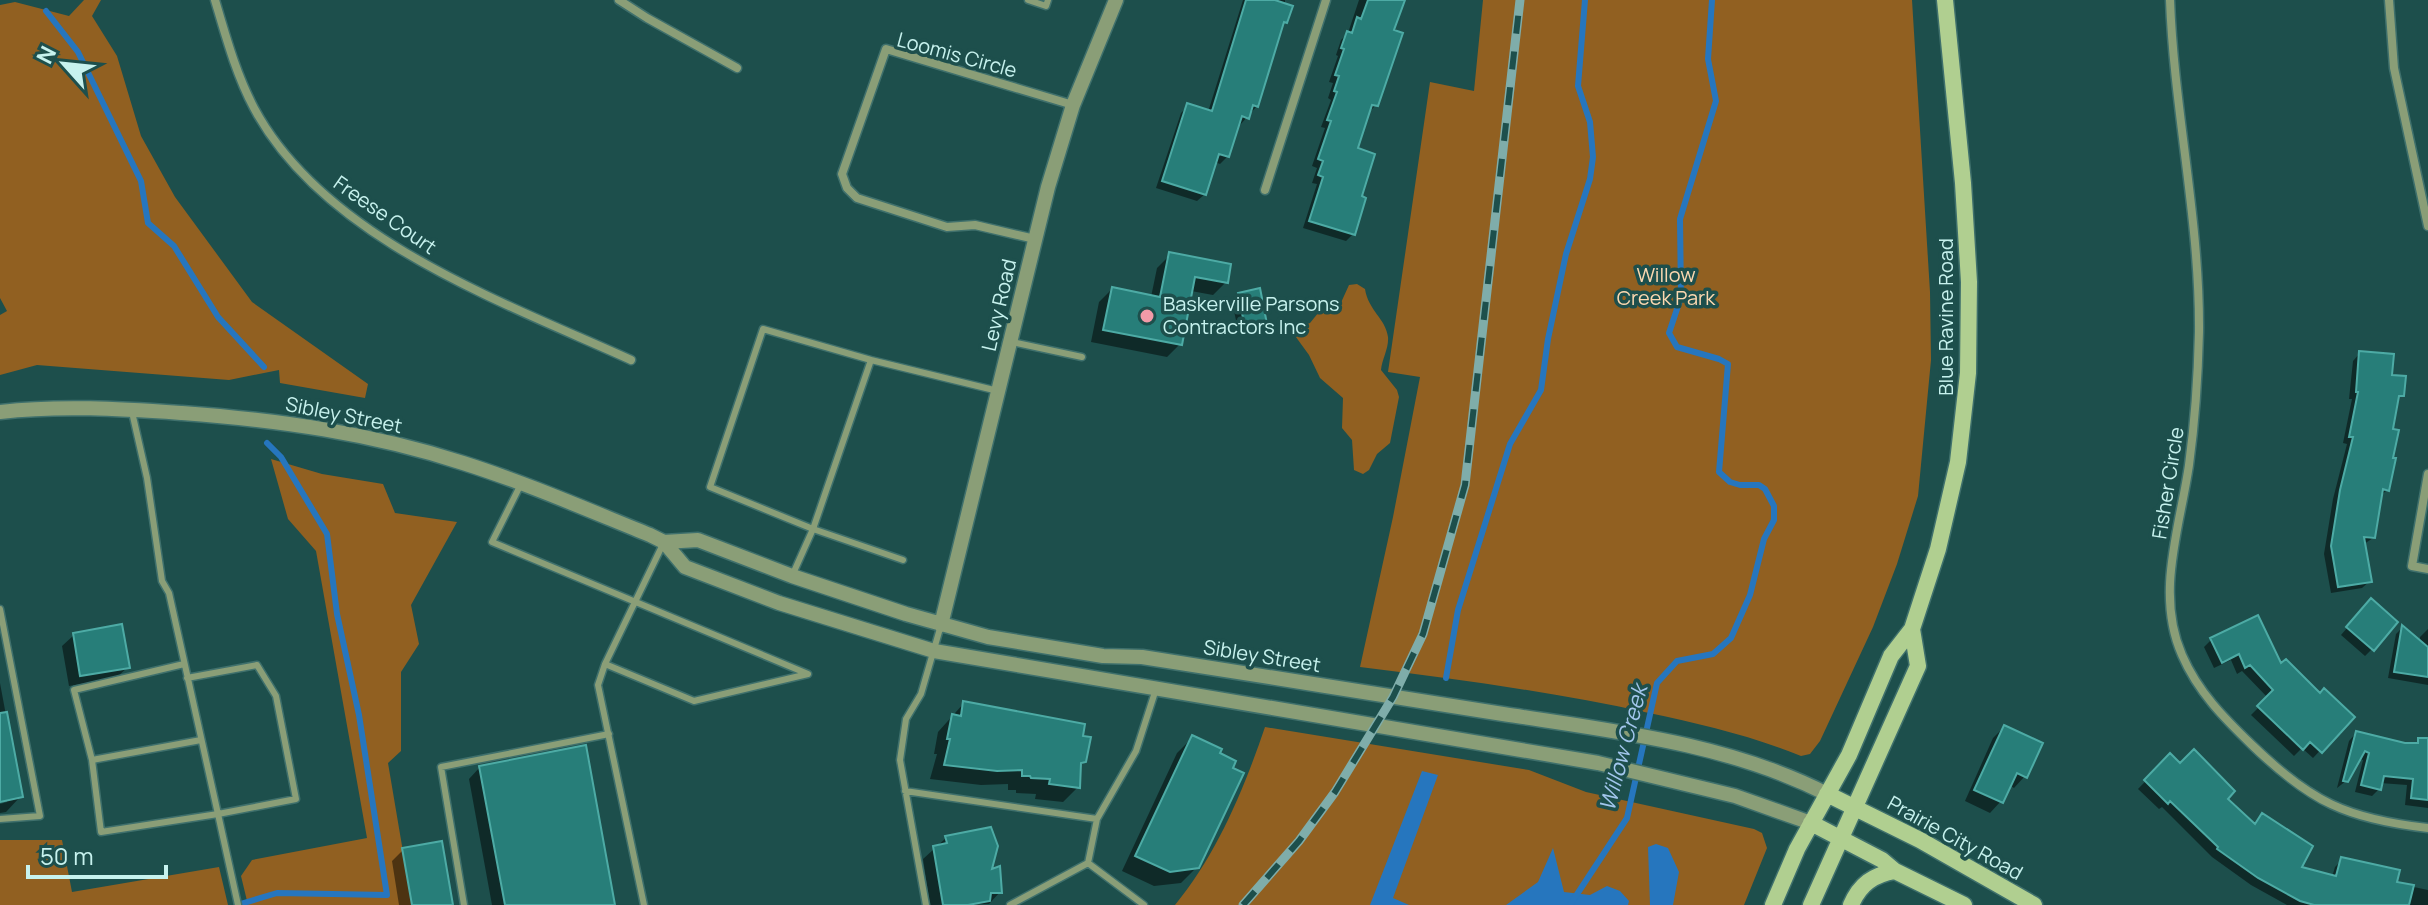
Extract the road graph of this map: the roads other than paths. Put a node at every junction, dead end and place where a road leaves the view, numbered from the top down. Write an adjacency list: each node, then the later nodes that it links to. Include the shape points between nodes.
1 (215, 0): 17 (street, Freese Court, via 255,110 313,183 434,269)
2 (619, 0): 10 (street)
3 (1028, 0): 4 (lane, via 1046,6)
4 (1048, 0)
5 (1116, 0): 11 (street, Levy Road)
6 (1326, 0): 12 (street)
7 (1945, 0): 32 (main road, Blue Ravine Road, via 1969,282 1968,373 1951,500)
8 (2170, 0): 49 (street, Fisher Circle, via 2195,221 2199,332 2194,415 2169,597 2181,653 2206,698 2295,785 2351,814)
9 (2389, 0): 13 (street, via 2394,68)
10 (737, 68)
11 (1073, 105): 14 (street, Levy Road); 14 (street, Loomis Circle, via 886,49 842,174 857,198 947,227 975,225)
12 (1265, 190)
13 (2428, 226)
14 (1035, 239): 15 (street, Levy Road)
15 (1012, 342): 16 (lane); 19 (street, Levy Road)
16 (1082, 357)
17 (631, 360)
18 (871, 360): 19 (lane); 24 (lane); 24 (lane, via 763,329 758,343 710,487)
19 (999, 391): 31 (street, Levy Road)
20 (131, 410): 21 (street, Sibley Street); 23 (street, Sibley Street, via 315,427 404,446); 35 (lane, via 162,581)
21 (0, 412)
22 (2428, 474): 27 (street, via 2412,566)
23 (521, 483): 25 (street, Sibley Street); 29 (lane, via 492,542)
24 (813, 529): 26 (lane); 28 (lane)
25 (664, 542): 28 (street, Sibley Street, via 698,540); 29 (lane); 34 (street, Sibley Street, via 685,567 779,603)
26 (903, 560)
27 (2428, 569)
28 (792, 576): 31 (street, Sibley Street)
29 (634, 602): 36 (lane); 36 (lane, via 808,674 694,701)
30 (0, 609): 33 (lane)
31 (941, 625): 34 (lane); 43 (street, Sibley Street, via 1103,656 1142,657 1668,741 1756,765)
32 (1912, 629): 43 (main road, Blue Ravine Road, via 1891,656); 44 (main road, Blue Ravine Road, via 1918,666)
33 (3, 644): 46 (lane, via 40,816)
34 (934, 651): 38 (street, Sibley Street); 42 (lane, via 921,694 906,719 900,767)
35 (184, 664): 37 (lane); 41 (lane, via 74,690)
36 (605, 664): 39 (lane, via 598,685)
37 (187, 678): 40 (lane); 45 (lane, via 257,665 276,696 296,799)
38 (1157, 689): 47 (lane, via 1136,751); 48 (street, Sibley Street, via 1598,763 1735,796)
39 (609, 734): 54 (lane, via 441,767); 55 (lane)
40 (201, 740): 41 (lane); 45 (lane)
41 (92, 760): 45 (lane, via 101,832)
42 (905, 791): 47 (lane); 56 (lane)
43 (1827, 794): 44 (main road, Sibley Street); 48 (main road, Blue Ravine Road)
44 (1855, 808): 50 (main road, Blue Ravine Road); 63 (main road, Prairie City Road)
45 (218, 814): 53 (lane)
46 (0, 819)
47 (1097, 819): 51 (lane)
48 (1811, 823): 50 (main road, Sibley Street); 59 (main road, Blue Ravine Road)
49 (2428, 828)
50 (1840, 838): 52 (main road); 60 (main road, Blue Ravine Road)
51 (1088, 863): 57 (lane); 58 (lane)
52 (1895, 871): 61 (main road, via 1864,883); 62 (main road)
53 (238, 905)
54 (464, 905)
55 (644, 905)
56 (926, 905)
57 (1010, 905)
58 (1144, 905)
59 (1773, 905)
60 (1811, 905)
61 (1851, 905)
62 (1964, 905)
63 (2034, 905)

